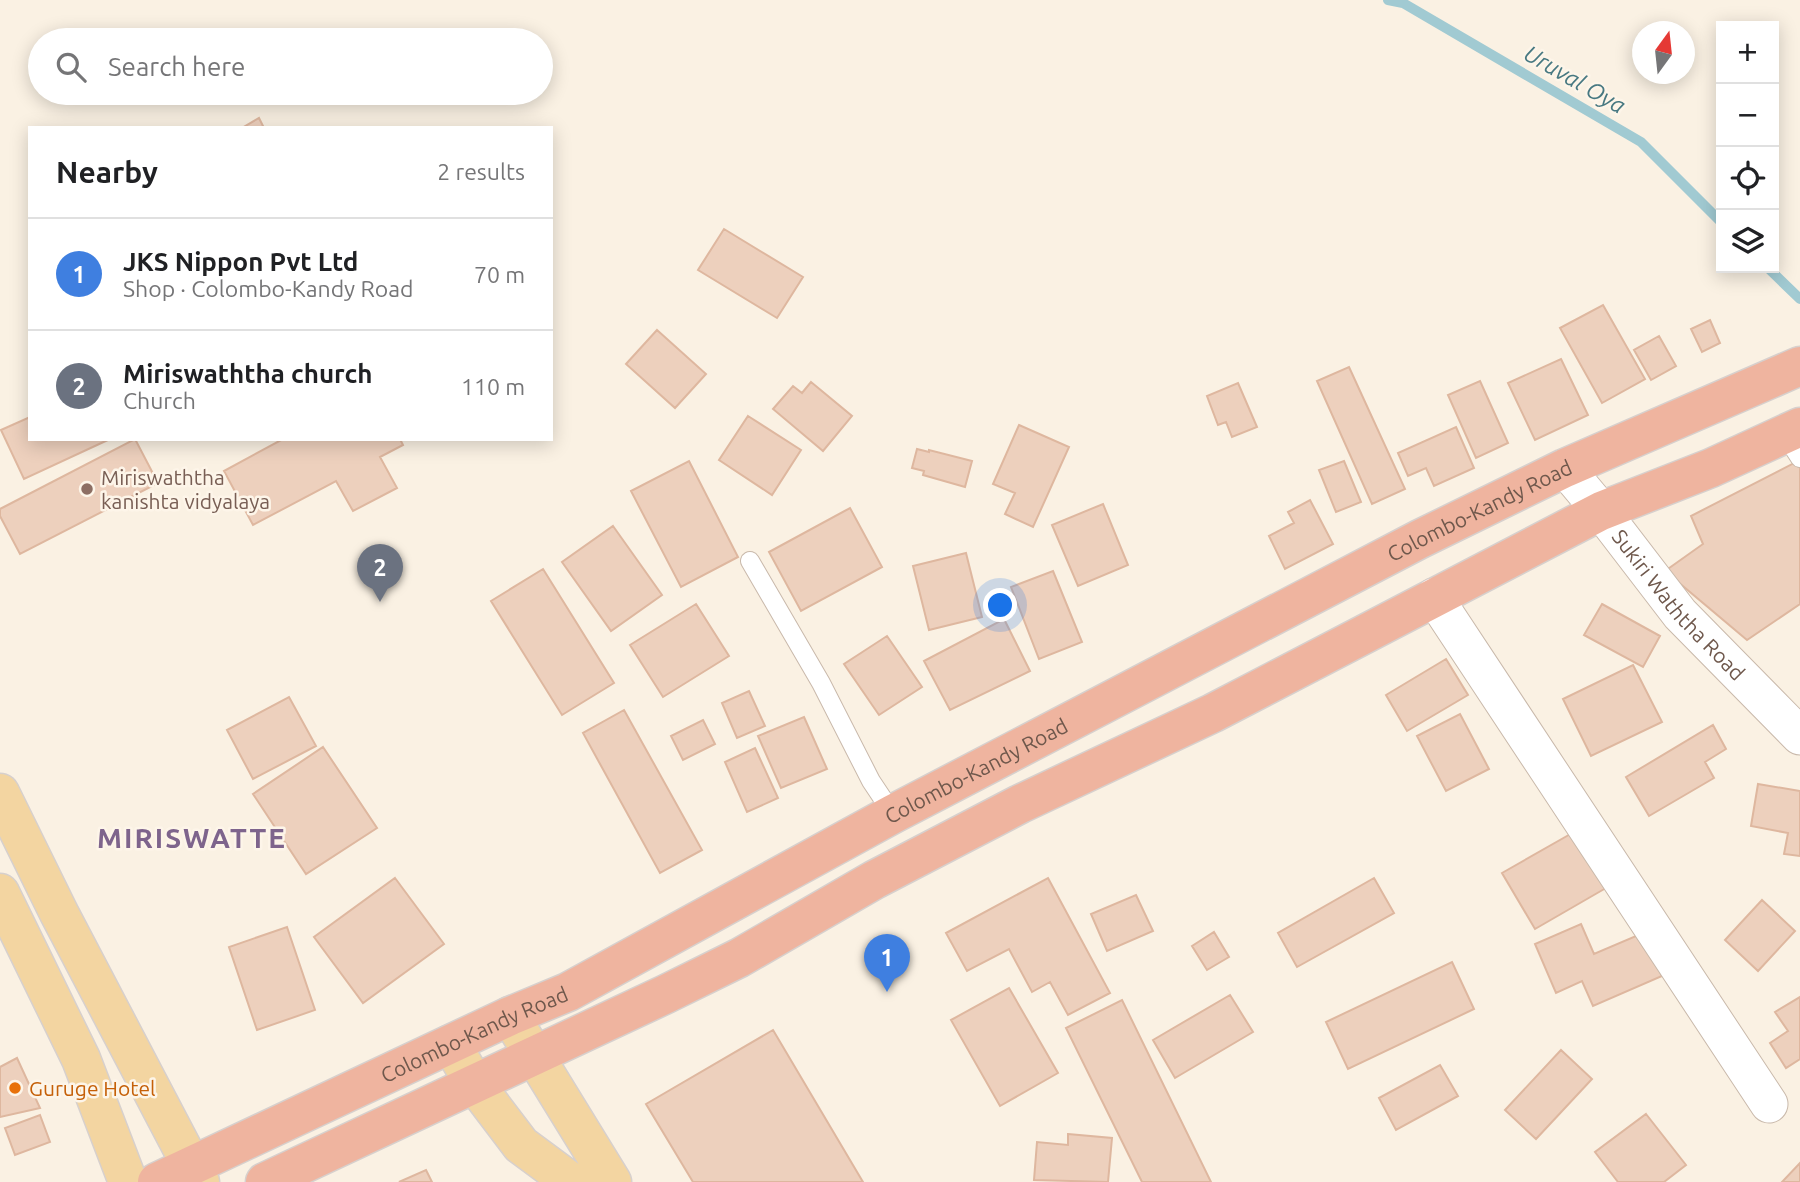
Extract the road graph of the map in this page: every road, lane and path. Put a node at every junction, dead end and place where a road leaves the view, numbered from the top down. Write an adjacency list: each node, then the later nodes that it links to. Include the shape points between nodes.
1 (1800, 366): 3 (highway, Colombo-Kandy Road)
2 (1795, 440): 4 (highway, Colombo-Kandy Road)
3 (1565, 468): 4 (street, Sukiri Waththa Road); 9 (highway, Colombo-Kandy Road)
4 (1601, 511): 6 (highway, Colombo-Kandy Road); 7 (street, Sukiri Waththa Road, via 1680,614)
5 (750, 561): 9 (lane)
6 (1434, 597): 13 (highway, Colombo-Kandy Road, via 1213,713 1020,804 874,880 739,958); 15 (street)
7 (1800, 736)
8 (0, 793): 16 (main road)
9 (893, 814): 11 (highway, Colombo-Kandy Road, via 568,992)
10 (0, 893): 17 (main road, via 81,1059)
11 (510, 1016): 12 (highway, Colombo-Kandy Road); 13 (main road)
12 (451, 1044): 14 (main road); 16 (highway, Colombo-Kandy Road)
13 (533, 1056): 14 (highway, Colombo-Kandy Road); 21 (main road)
14 (474, 1083): 19 (highway, Colombo-Kandy Road); 20 (main road, via 521,1145)
15 (1769, 1104)
16 (195, 1173): 18 (highway, Colombo-Kandy Road)
17 (128, 1182)
18 (156, 1182)
19 (265, 1182)
20 (571, 1182)
21 (612, 1182)

